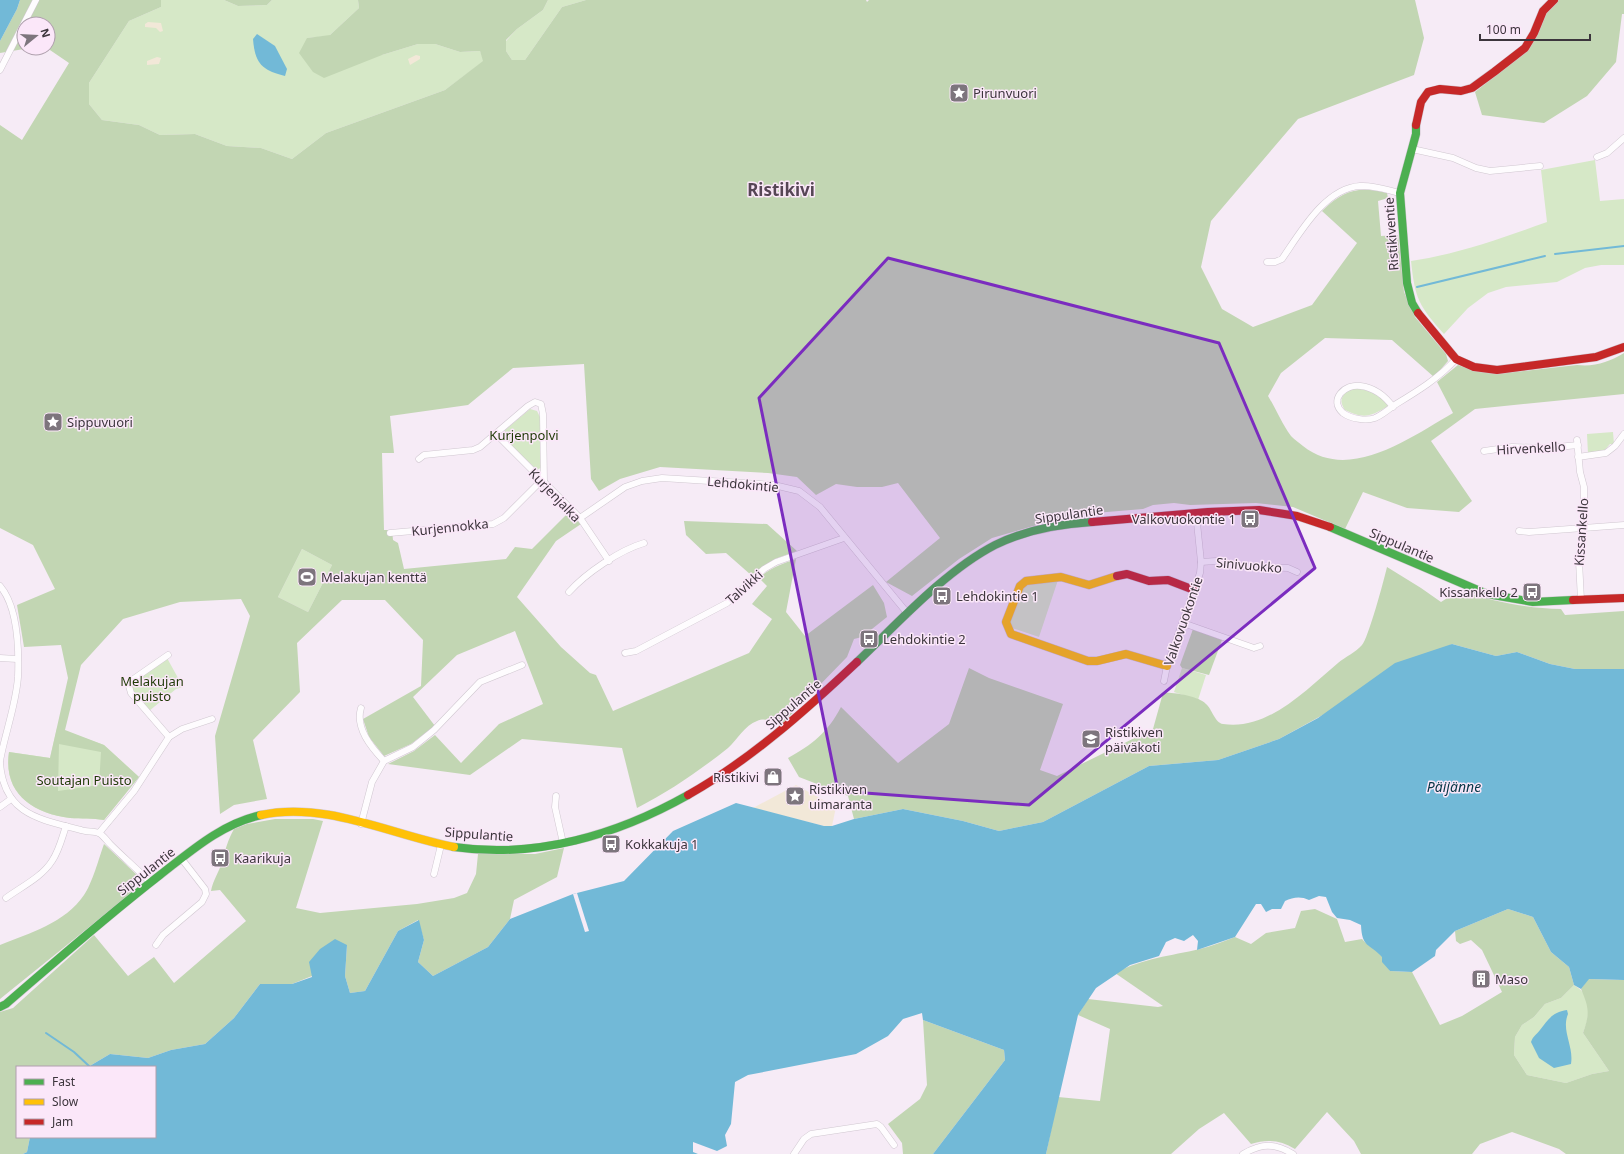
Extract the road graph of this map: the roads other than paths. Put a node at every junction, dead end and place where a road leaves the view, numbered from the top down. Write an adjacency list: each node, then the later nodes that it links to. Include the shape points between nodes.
1 (36, 0): 3 (street)
2 (1554, 0): 5 (street, Ristikiventie, via 1543,11 1534,33 1524,48 1472,88 1462,91 1440,89 1428,92 1420,102)
3 (0, 70)
4 (1624, 138): 6 (street, via 1607,153)
5 (1412, 149): 7 (street, via 1453,158 1490,171); 8 (street, Ristikiventie)
6 (1597, 157)
7 (1540, 166)
8 (1400, 193): 9 (street, via 1373,186 1359,186 1332,196 1311,217 1282,259); 11 (street, Ristikiventie, via 1407,283 1412,302 1422,320)
9 (1267, 262)
10 (1624, 347): 11 (street, Ristikiventie, via 1596,357 1497,370 1474,366)
11 (1456, 359): 12 (street, via 1424,388)
12 (1393, 407): 12 (street, via 1375,418 1363,420 1342,412 1338,398 1340,392 1346,388 1360,385 1380,393)
13 (496, 434): 18 (street, via 473,450 424,455); 19 (street, Kurjenjalka); 19 (street, via 528,406 535,402 541,404)
14 (1624, 434): 17 (street, Hirvenkello, via 1606,453)
15 (1577, 443): 16 (street, Hirvenkello, via 1547,448 1512,447); 17 (street, Kissankello)
16 (1484, 451)
17 (1578, 457): 23 (street, Kissankello, via 1584,487)
18 (419, 459)
19 (542, 482): 21 (street, Kurjenjalka); 25 (street, Kurjennokka, via 504,518 493,524)
20 (1196, 513): 29 (street, Valkovuokontie); 35 (street, Sippulantie, via 1259,510 1297,516 1487,594 1533,602); 36 (street, Sippulantie, via 1065,524 1025,534 996,545 962,565)
21 (580, 518): 26 (street, Lehdokintie, via 625,487 642,481 662,478 774,485 804,495 820,508); 28 (street, Kurjenjalka)
22 (1624, 525): 23 (street)
23 (1584, 528): 24 (street); 35 (street, Kissankello, via 1579,561)
24 (1519, 531)
25 (390, 533)
26 (844, 538): 36 (street, Lehdokintie); 39 (street, Talvikki, via 776,562 764,569 727,603 636,650)
27 (644, 543): 28 (street, via 633,546)
28 (609, 561): 33 (street, via 578,582)
29 (1201, 562): 30 (street, Sinivuokko, via 1216,561 1234,566 1288,568); 32 (street, Valkovuokontie)
30 (1297, 572)
31 (0, 586): 42 (street, via 7,594 12,607)
32 (1194, 590): 37 (street, Valkovuokontie); 44 (street, via 1168,580 1149,581 1127,574 1089,585 1061,577 1026,581 1020,586 1006,622 1011,634 1088,662 1126,654)
33 (569, 592)
34 (1624, 598): 35 (street, Sippulantie)
35 (1581, 600)
36 (908, 614): 58 (street, Sippulantie, via 800,716 722,775 651,815 603,833)
37 (1183, 623): 38 (street, via 1254,648); 44 (street, Valkovuokontie)
38 (1260, 646)
39 (625, 653)
40 (168, 655): 48 (street, via 132,680 129,686 131,693)
41 (0, 658): 42 (street)
42 (17, 659): 49 (street, via 18,678)
43 (522, 665): 50 (street, via 480,682 434,730 413,747)
44 (1167, 666): 45 (street, Valkovuokontie)
45 (1164, 681)
46 (360, 708): 50 (street, via 362,730 372,748)
47 (212, 719): 48 (street, via 182,729)
48 (169, 737): 57 (street, via 134,791)
49 (2, 739): 51 (street)
50 (384, 761): 55 (street, via 372,782)
51 (0, 762): 53 (street, via 1,780)
52 (556, 796): 58 (street, via 555,807)
53 (11, 799): 54 (street); 56 (street, via 22,810)
54 (0, 807)
55 (361, 824): 59 (street, Sippulantie); 60 (street, Sippulantie, via 316,813 263,815 220,830)
56 (66, 826): 57 (street); 63 (street, via 52,862)
57 (99, 833): 62 (street)
58 (563, 843): 59 (street, Sippulantie, via 502,850)
59 (441, 845): 61 (street)
60 (181, 858): 62 (street, Sippulantie); 64 (street, via 205,889 206,894 202,902 163,935)
61 (434, 874)
62 (150, 882): 65 (street, Sippulantie, via 6,1004)
63 (6, 898)
64 (156, 945)
65 (0, 1006)
66 (894, 1145): 67 (street, via 876,1124 811,1134 804,1139)
67 (794, 1154)
68 (1243, 1154): 69 (street, via 1264,1144 1280,1147)
69 (1293, 1154)

